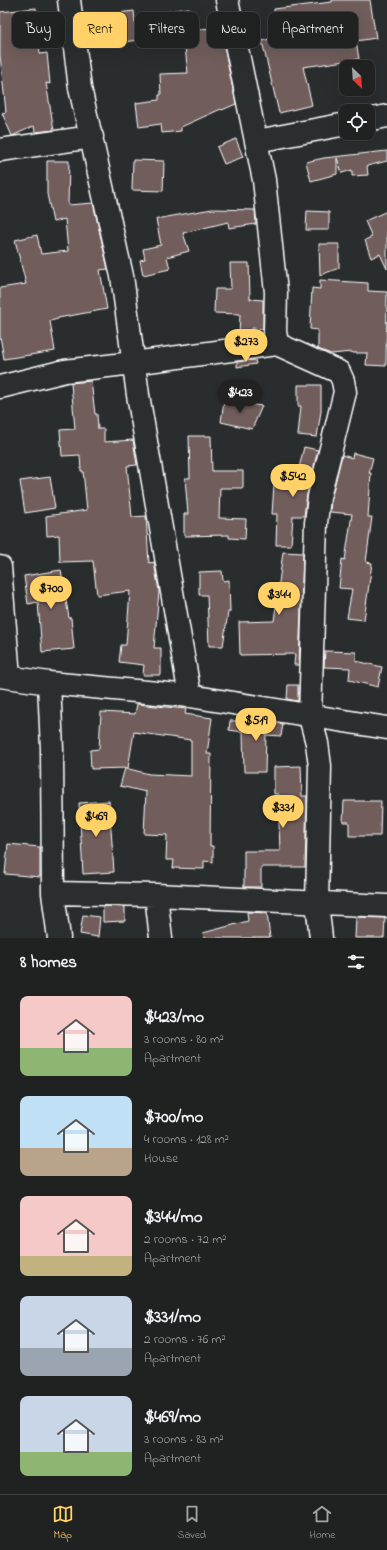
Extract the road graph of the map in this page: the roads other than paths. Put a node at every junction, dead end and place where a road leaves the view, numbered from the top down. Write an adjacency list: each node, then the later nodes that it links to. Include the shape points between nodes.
1 (69, 0): 6 (street, via 80,88)
2 (227, 0): 7 (street)
3 (387, 116): 4 (street)
4 (375, 119)
5 (339, 125): 7 (street)
6 (92, 137): 8 (street); 10 (street, via 122,276)
7 (257, 141): 9 (street, via 264,180 276,292)
8 (0, 150)
9 (277, 344): 10 (street); 16 (street, via 339,372 345,392 319,497)
10 (134, 363): 11 (street, via 65,371); 15 (street)
11 (0, 387)
12 (0, 567): 13 (street)
13 (5, 676): 14 (street)
14 (49, 683): 15 (street); 18 (street)
15 (190, 696): 16 (street)
16 (310, 717): 17 (street); 20 (street, via 320,766)
17 (387, 728)
18 (53, 893): 19 (street); 22 (street)
19 (156, 895): 20 (street); 23 (street)
20 (317, 903): 21 (street); 24 (street)
21 (387, 906)
22 (59, 938)
23 (161, 938)
24 (320, 938)

